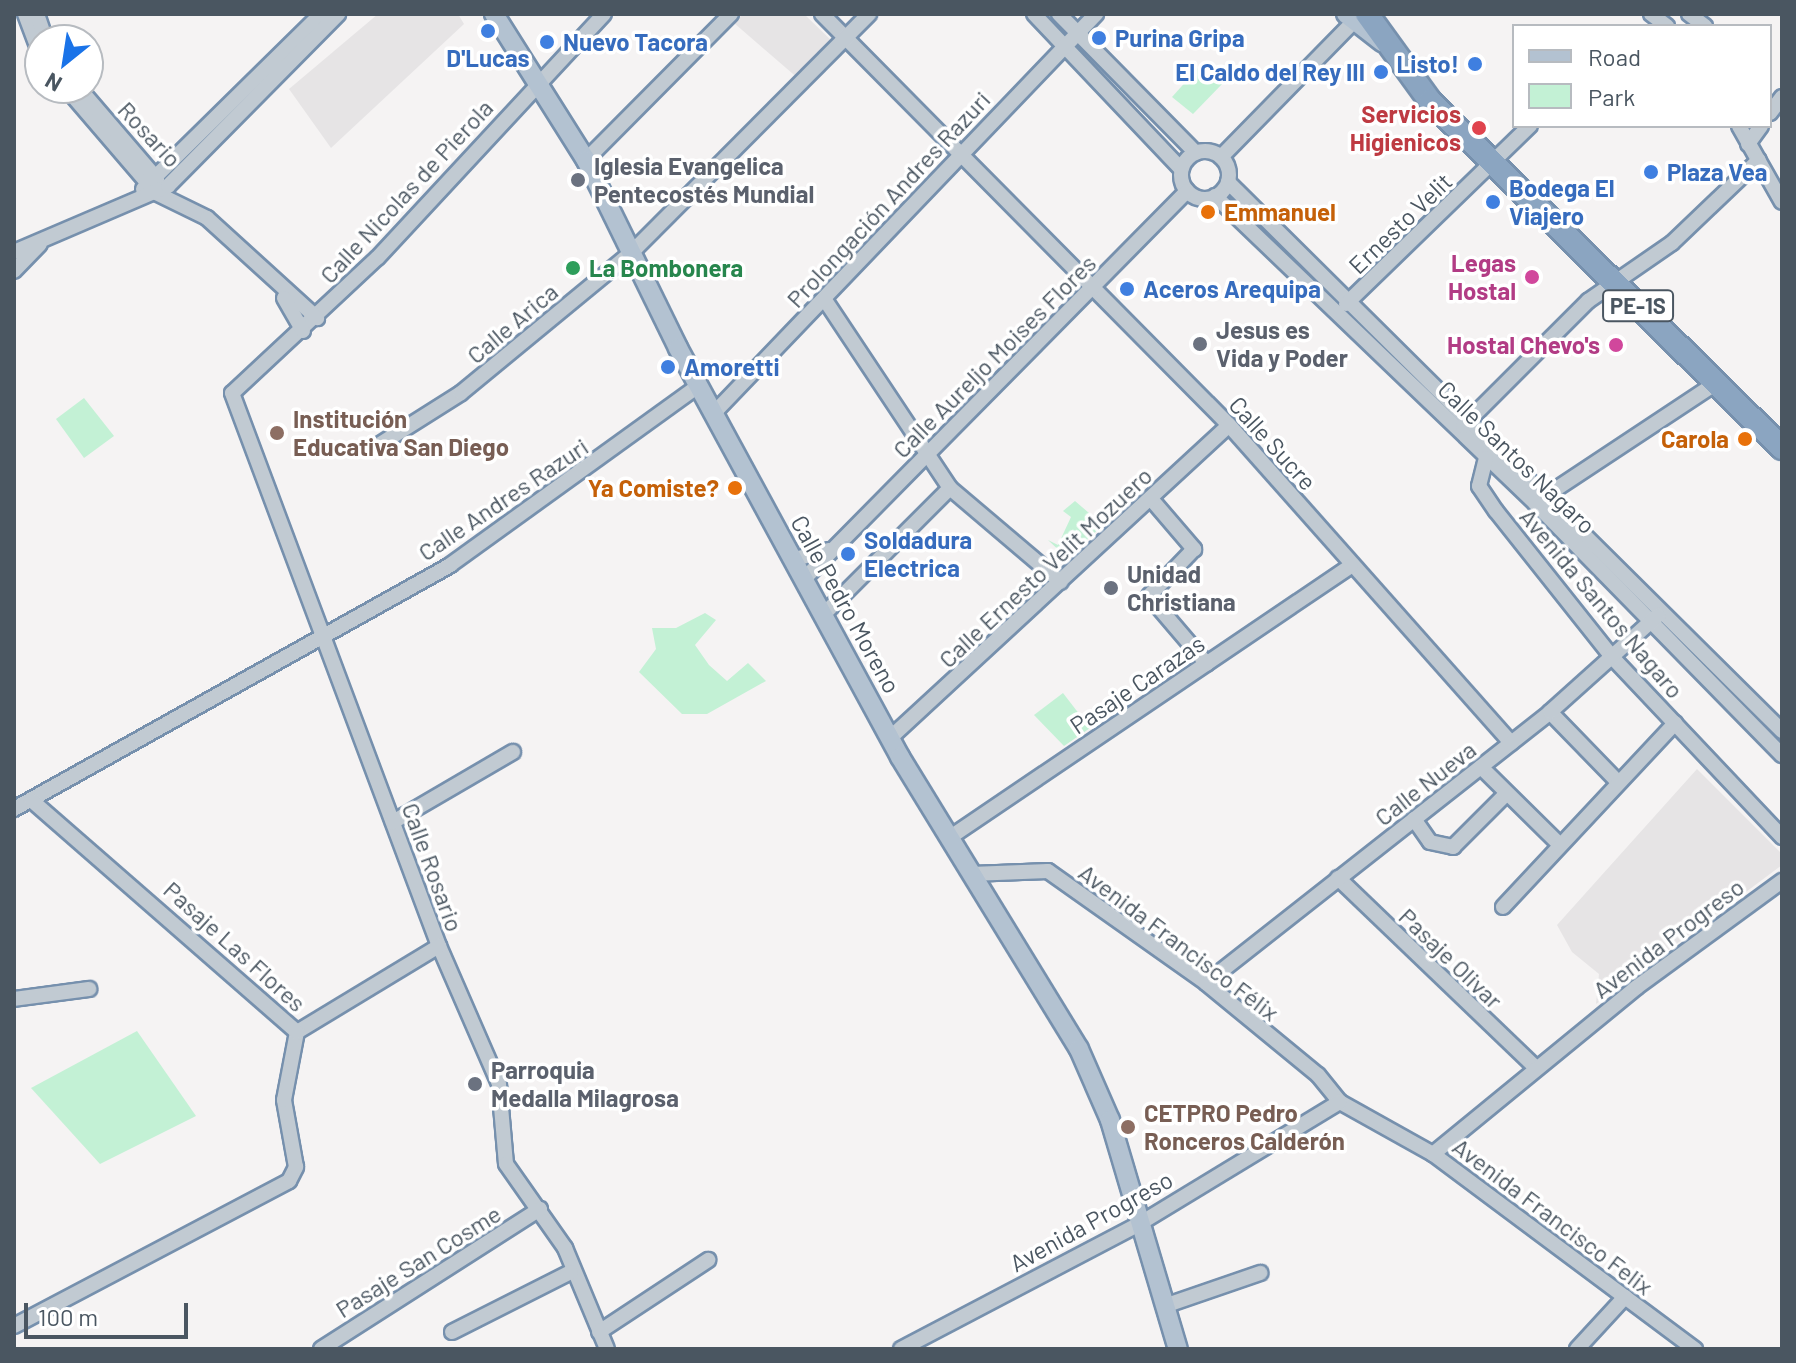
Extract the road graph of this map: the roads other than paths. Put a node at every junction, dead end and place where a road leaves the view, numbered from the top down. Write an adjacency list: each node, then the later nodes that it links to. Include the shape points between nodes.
1 (321, 14): 32 (street)
2 (338, 14): 32 (street)
3 (494, 14): 17 (main road, Calle Pedro Moreno)
4 (604, 14): 17 (street, Calle Nicolas de Pierola)
5 (731, 14): 27 (street)
6 (822, 14): 15 (street, Calle Sucre)
7 (869, 14): 15 (street, Calle Arica)
8 (1034, 14): 16 (street)
9 (1059, 14): 14 (street)
10 (1096, 14): 14 (street, Prolongación Andres Razuri)
11 (1689, 14): 13 (street)
12 (1358, 16): 26 (street); 29 (highway, PE-1S)
13 (1705, 21)
14 (1078, 32): 16 (street, Prolongación Andres Razuri); 24 (street)
15 (847, 41): 25 (street, Calle Sucre); 38 (street, Calle Arica)
16 (1065, 44): 25 (street, Prolongación Andres Razuri); 30 (street)
17 (538, 81): 27 (main road, Calle Pedro Moreno); 46 (street, Calle Nicolas de Pierola)
18 (80, 104): 32 (street, Rosario)
19 (91, 104): 32 (street, Rosario)
20 (1528, 128): 29 (street, Ernesto Velit)
21 (1740, 128): 23 (street)
22 (1760, 128): 23 (street)
23 (1748, 144): 28 (street)
24 (1196, 153): 26 (street); 30 (street)
25 (958, 155): 41 (street, Calle Sucre); 43 (street, Prolongación Andres Razuri)
26 (1221, 157): 31 (street)
27 (586, 160): 38 (main road, Calle Pedro Moreno)
28 (1759, 160): 35 (street); 40 (street)
29 (1493, 163): 40 (highway, PE-1S); 44 (street, Ernesto Velit)
30 (1181, 169): 33 (street)
31 (1228, 182): 34 (street); 44 (street, Calle Santos Nagaro)
32 (153, 187): 36 (street); 42 (street, Rosario, via 177,198)
33 (1187, 191): 34 (street); 41 (street, Calle Aureljo Moises Flores)
34 (1215, 196): 45 (street, Calle Santos Nagaro)
35 (1782, 202)
36 (40, 244): 37 (street); 39 (street)
37 (14, 252)
38 (632, 252): 49 (main road, Calle Pedro Moreno); 55 (street, Calle Arica, via 461,393)
39 (14, 271)
40 (1617, 285): 48 (highway, PE-1S); 52 (street, via 1588,301)
41 (1094, 286): 53 (street, Calle Sucre); 57 (street, Calle Aureljo Moises Flores)
42 (280, 291): 46 (street); 47 (street)
43 (825, 300): 51 (street, Prolongación Andres Razuri); 57 (street)
44 (1351, 300): 45 (street, Ernesto Velit); 52 (street, Calle Santos Nagaro)
45 (1336, 313): 54 (street, Calle Santos Nagaro)
46 (317, 318): 47 (street, Calle Nicolas de Pierola)
47 (303, 331): 50 (street, Calle Nicolas de Pierola)
48 (1716, 383): 56 (highway, PE-1S); 60 (street)
49 (698, 386): 51 (main road, Calle Pedro Moreno); 70 (street, Calle Andres Razuri, via 553,497)
50 (232, 388): 70 (street, Calle Rosario)
51 (713, 414): 63 (main road, Calle Pedro Moreno)
52 (1469, 419): 54 (street); 60 (street, Calle Santos Nagaro)
53 (1229, 425): 61 (street, Calle Ernesto Velit Mozuero); 64 (street, Calle Sucre)
54 (1457, 432): 58 (street, Calle Santos Nagaro)
55 (374, 448)
56 (1782, 448)
57 (927, 455): 59 (street); 62 (street, Calle Aureljo Moises Flores)
58 (1486, 458): 69 (street, Calle Santos Nagaro); 71 (street, Avenida Santos Nagaro, via 1479,486)
59 (950, 488): 66 (street); 68 (street)
60 (1550, 493): 67 (street, Calle Santos Nagaro)
61 (1152, 500): 66 (street, Calle Ernesto Velit Mozuero); 72 (street, via 1194,549 1149,596)
62 (829, 550): 63 (street); 65 (street, Calle Aureljo Moises Flores)
63 (795, 559): 65 (main road, Calle Pedro Moreno)
64 (1351, 566): 72 (street, Pasaje Carazas); 77 (street, Calle Sucre)
65 (805, 578): 68 (main road, Calle Pedro Moreno)
66 (1061, 582): 76 (street, Calle Ernesto Velit Mozuero)
67 (1664, 609): 69 (street, Calle Nueva); 75 (street, Calle Santos Nagaro)
68 (824, 614): 76 (main road, Calle Pedro Moreno)
69 (1652, 620): 71 (street, Calle Nueva); 79 (street, Calle Santos Nagaro)
70 (325, 637): 83 (street, Calle Andres Razuri); 86 (street, Calle Rosario)
71 (1612, 657): 73 (street, Calle Nueva); 74 (street, Avenida Santos Nagaro)
72 (1207, 664): 88 (street, Pasaje Carazas)
73 (1550, 712): 77 (street, Calle Nueva); 81 (street)
74 (1675, 723): 81 (street); 87 (street, Avenida Santos Nagaro)
75 (1782, 731)
76 (890, 738): 88 (main road, Calle Pedro Moreno)
77 (1511, 743): 80 (street, Calle Nueva)
78 (513, 752): 86 (street)
79 (1782, 755)
80 (1481, 767): 82 (street); 85 (street, Calle Nueva)
81 (1618, 782): 89 (street)
82 (1506, 794): 85 (street, via 1453,847 1430,842); 89 (street)
83 (31, 800): 84 (street, Calle Andres Razuri); 98 (street, Pasaje Las Flores)
84 (14, 809)
85 (1414, 819): 91 (street, Calle Nueva)
86 (393, 822): 94 (street, Calle Rosario)
87 (1782, 837)
88 (949, 838): 90 (main road, Calle Pedro Moreno)
89 (1559, 844): 93 (street)
90 (971, 874): 95 (street, Avenida Francisco Félix, via 1048,871); 103 (main road, Calle Pedro Moreno, via 1079,1049 1110,1120)
91 (1338, 878): 95 (street, Calle Nueva); 99 (street, Pasaje Olivar)
92 (1782, 881): 99 (street, Avenida Progreso)
93 (1503, 907)
94 (439, 946): 98 (street); 102 (street, Calle Rosario, via 499,1084 506,1164)
95 (1206, 983): 100 (street, Avenida Francisco Félix, via 1318,1075)
96 (89, 989): 97 (street)
97 (14, 999)
98 (297, 1032): 109 (street, Pasaje Las Flores, via 284,1100 296,1174)
99 (1536, 1068): 101 (street, Avenida Progreso)
100 (1340, 1102): 101 (street, Avenida Francisco Felix); 103 (street, Avenida Progreso)
101 (1433, 1154): 107 (street, Avenida Francisco Felix)
102 (540, 1209): 105 (street, Calle Rosario); 112 (street, Pasaje San Cosme)
103 (1139, 1224): 108 (main road, Calle Pedro Moreno); 114 (street, Avenida Progreso)
104 (708, 1260): 111 (street)
105 (571, 1272): 110 (street); 111 (street, Calle Rosario)
106 (1260, 1273): 108 (street)
107 (1625, 1297): 116 (street); 117 (street, Avenida Francisco Felix)
108 (1164, 1306): 115 (main road, Calle Pedro Moreno)
109 (14, 1326)
110 (452, 1332)
111 (599, 1332): 113 (street, Calle Rosario)
112 (321, 1349)
113 (607, 1349)
114 (901, 1349)
115 (1178, 1349)
116 (1577, 1349)
117 (1695, 1349)

